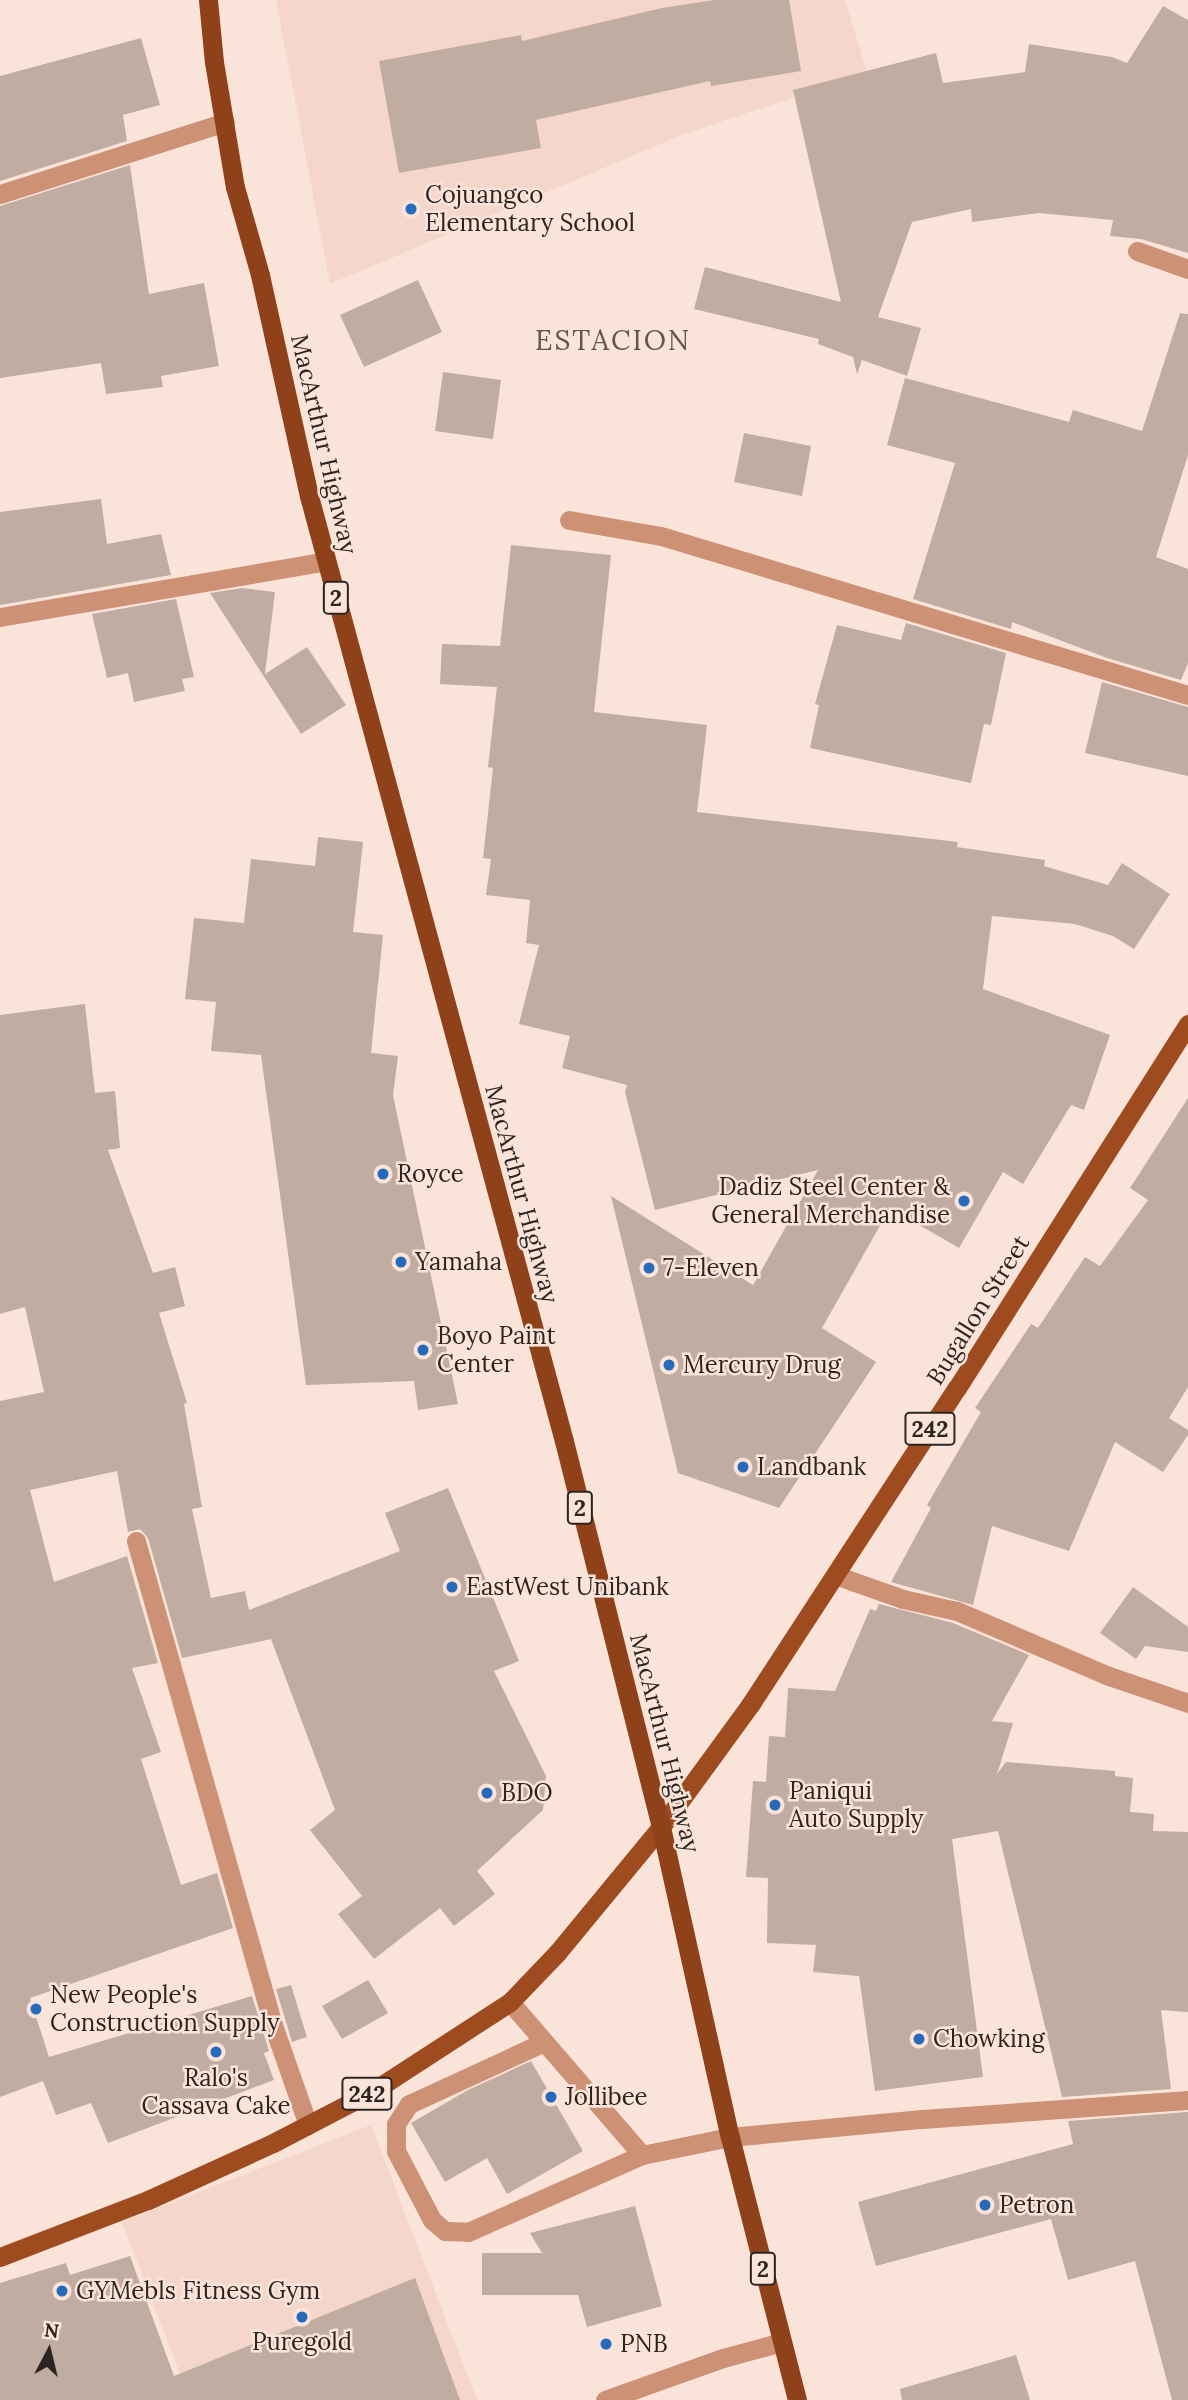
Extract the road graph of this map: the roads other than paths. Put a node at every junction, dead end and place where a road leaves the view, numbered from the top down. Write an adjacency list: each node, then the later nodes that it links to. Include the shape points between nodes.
1 (208, 0): 2 (highway, MacArthur Highway / 2)
2 (225, 122): 3 (street); 7 (highway, MacArthur Highway / 2, via 235,187)
3 (0, 194)
4 (1138, 251): 5 (street)
5 (1188, 270)
6 (569, 520): 9 (street, via 661,536)
7 (326, 561): 8 (street); 14 (highway, MacArthur Highway / 2, via 564,1441)
8 (0, 617)
9 (1188, 695)
10 (1187, 1026): 12 (main road, Bugallon Street / 242)
11 (136, 1541): 18 (street, via 273,2025)
12 (835, 1575): 13 (street, via 903,1599 957,1611 1109,1676); 14 (main road, Bugallon Street / 242)
13 (1188, 1703)
14 (662, 1828): 15 (main road, 242); 19 (highway, MacArthur Highway / 2)
15 (510, 2002): 16 (street); 18 (main road, 242, via 373,2091)
16 (544, 2042): 20 (street); 20 (street, via 409,2104 396,2124 397,2151 432,2220 445,2231 468,2232)
17 (1188, 2100): 19 (street)
18 (308, 2125): 21 (main road, 242, via 148,2200)
19 (730, 2137): 20 (street); 22 (highway, MacArthur Highway / 2)
20 (642, 2155)
21 (0, 2256)
22 (782, 2342): 23 (street); 24 (highway, MacArthur Highway / 2)
23 (605, 2400)
24 (797, 2400)

